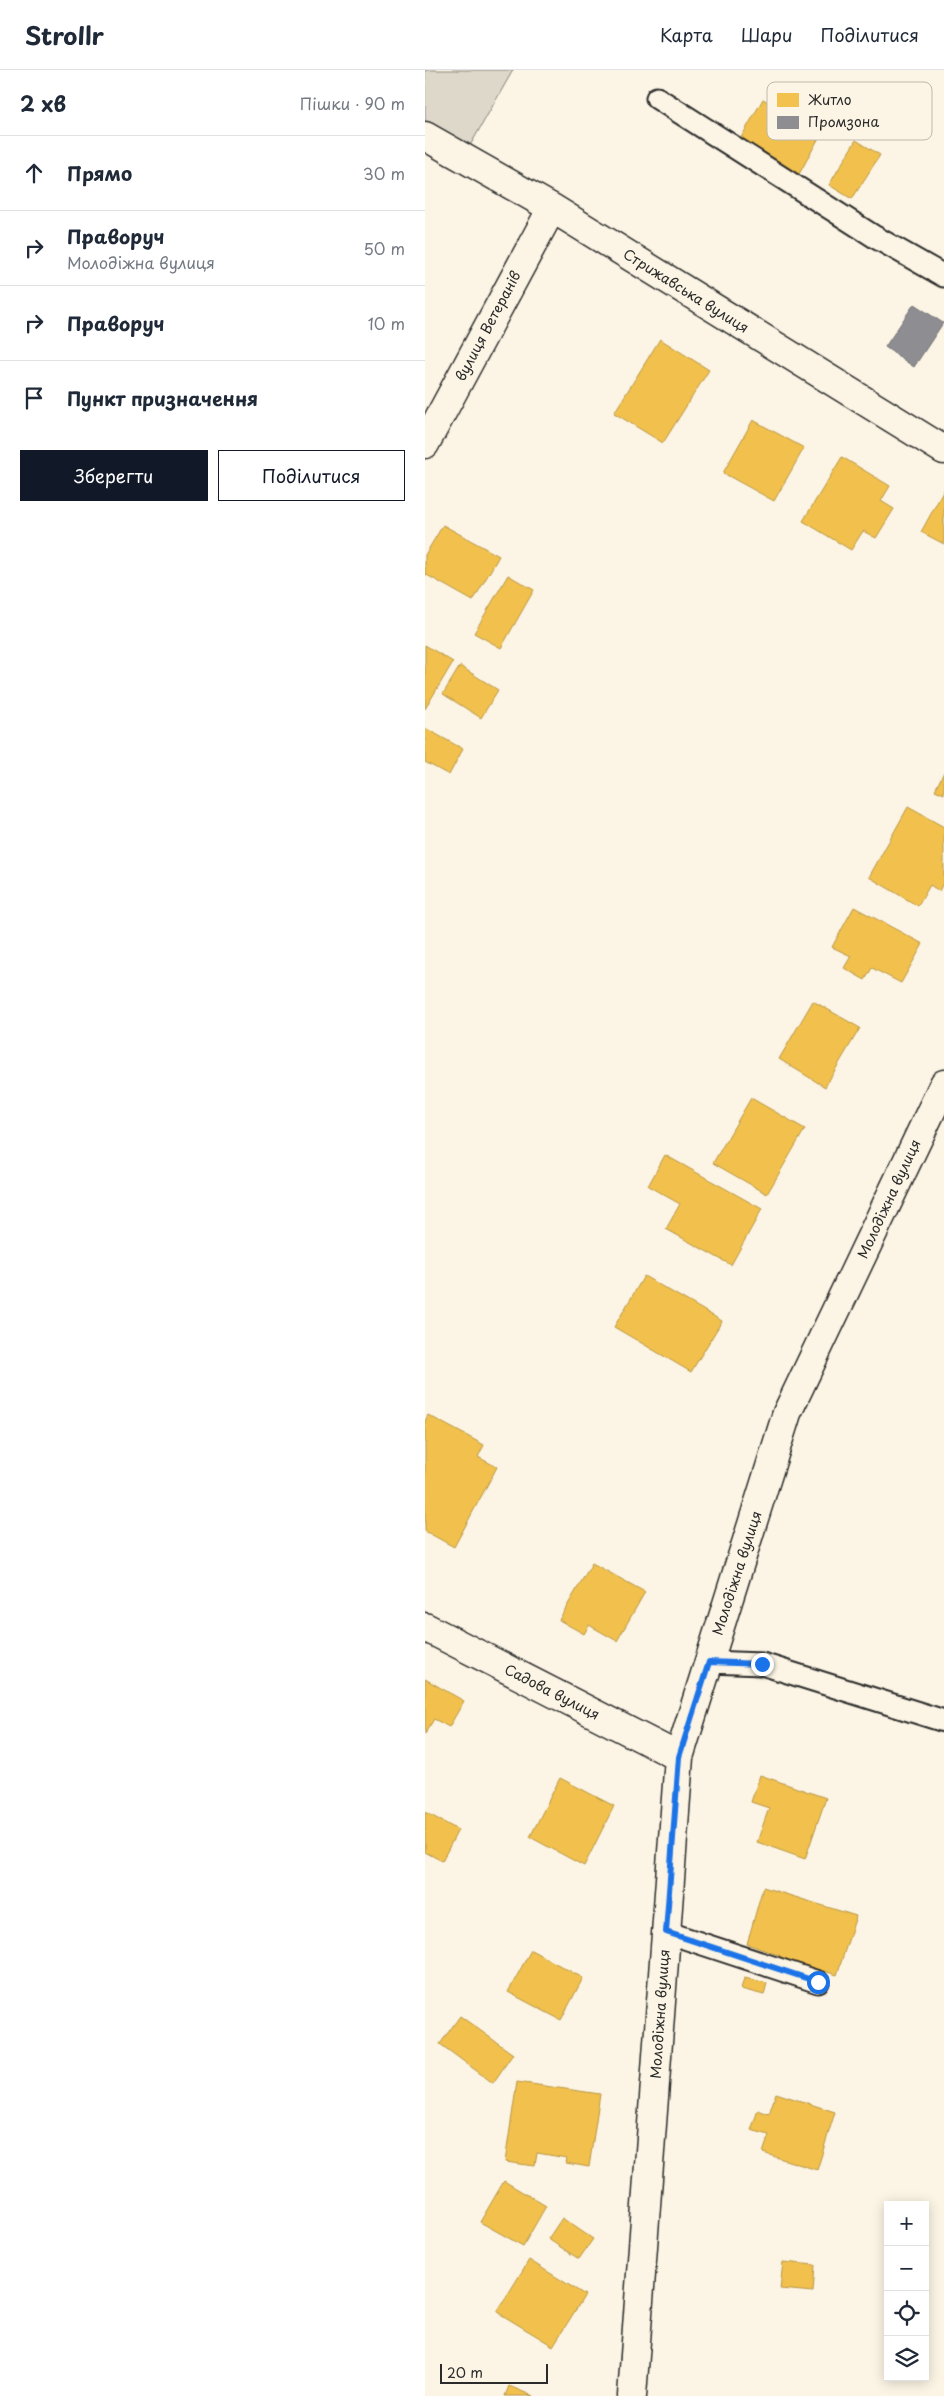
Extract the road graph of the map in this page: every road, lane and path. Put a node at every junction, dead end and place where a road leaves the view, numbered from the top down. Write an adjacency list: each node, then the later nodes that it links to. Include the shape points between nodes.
1 (657, 98): 4 (lane, via 875,237)
2 (425, 136): 3 (street, Стрижавська вулиця)
3 (552, 208): 5 (street, вулиця Ветеранів); 6 (street, Стрижавська вулиця)
4 (944, 276)
5 (425, 444)
6 (944, 450)
7 (944, 1084): 9 (street, Молодіжна вулиця, via 787,1413)
8 (425, 1627): 11 (street, Садова вулиця)
9 (709, 1662): 10 (lane, via 762,1664); 11 (street, Молодіжна вулиця)
10 (944, 1722)
11 (679, 1757): 12 (street, Молодіжна вулиця)
12 (666, 1932): 13 (lane); 14 (street, Молодіжна вулиця)
13 (818, 1982)
14 (632, 2396)

